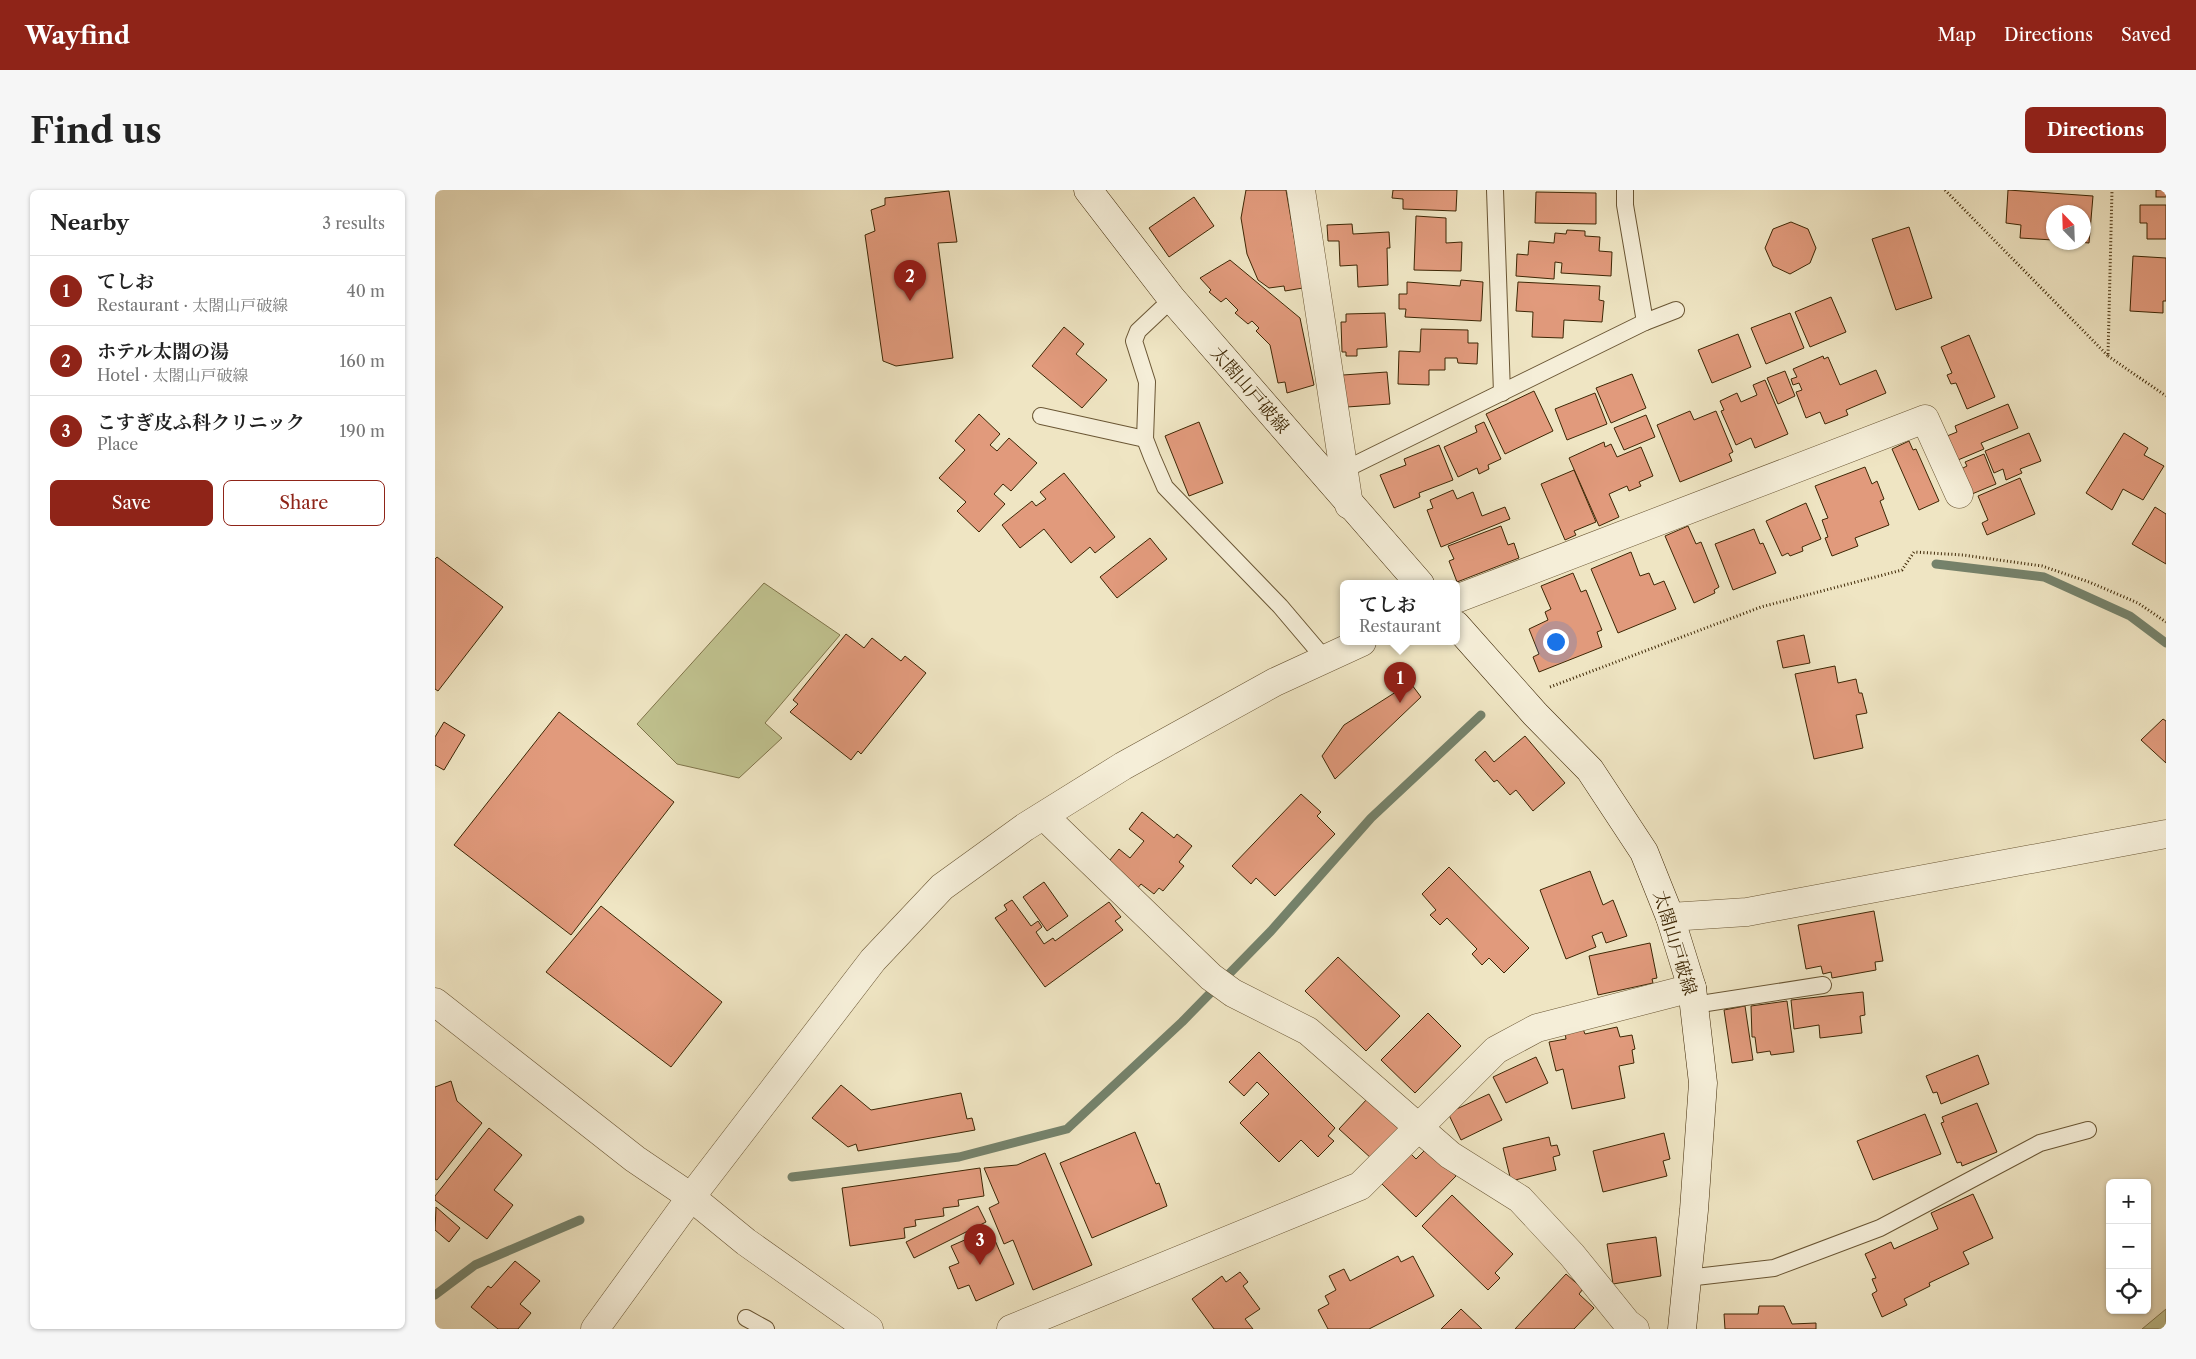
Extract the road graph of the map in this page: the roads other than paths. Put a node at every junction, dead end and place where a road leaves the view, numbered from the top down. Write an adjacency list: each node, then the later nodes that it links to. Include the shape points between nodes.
1 (1088, 190): 5 (street, 太閤山戸破線)
2 (1301, 190): 11 (street)
3 (1495, 190): 8 (lane)
4 (1625, 190): 7 (lane)
5 (1172, 299): 10 (lane, via 1138,331 1134,341 1147,382); 13 (street, 太閤山戸破線)
6 (1676, 310): 7 (lane)
7 (1645, 322): 8 (lane)
8 (1502, 392): 11 (lane)
9 (1041, 416): 10 (lane)
10 (1145, 439): 18 (lane, via 1165,487 1281,606)
11 (1343, 470): 13 (street)
12 (1959, 494): 15 (street, via 1925,419)
13 (1349, 505): 14 (street, 太閤山戸破線)
14 (1416, 580)
15 (1460, 597)
16 (1460, 629): 21 (street, 太閤山戸破線, via 1590,770 1643,852)
17 (1355, 645): 18 (street)
18 (1325, 659): 19 (street, via 1275,682 1123,766)
19 (1044, 816): 25 (street, via 1211,977 1233,993 1307,1031); 27 (street, via 942,887 873,960)
20 (2166, 834): 21 (street, via 1747,912)
21 (1670, 917): 23 (street, 太閤山戸破線)
22 (1823, 984): 23 (lane)
23 (1693, 996): 25 (street, via 1537,1028 1496,1050); 28 (street, 太閤山戸破線, via 1703,1083)
24 (435, 1002): 27 (street, via 635,1159)
25 (1419, 1126): 30 (street, via 1450,1154 1520,1199 1571,1255); 34 (street, via 1360,1186)
26 (2088, 1130): 28 (lane, via 2040,1143 1879,1228 1774,1268)
27 (691, 1198): 31 (street); 33 (street, via 746,1242)
28 (1687, 1278): 35 (street, 太閤山戸破線)
29 (747, 1318): 32 (lane)
30 (1623, 1325)
31 (595, 1329)
32 (766, 1329)
33 (869, 1329)
34 (1011, 1329)
35 (1681, 1329)

